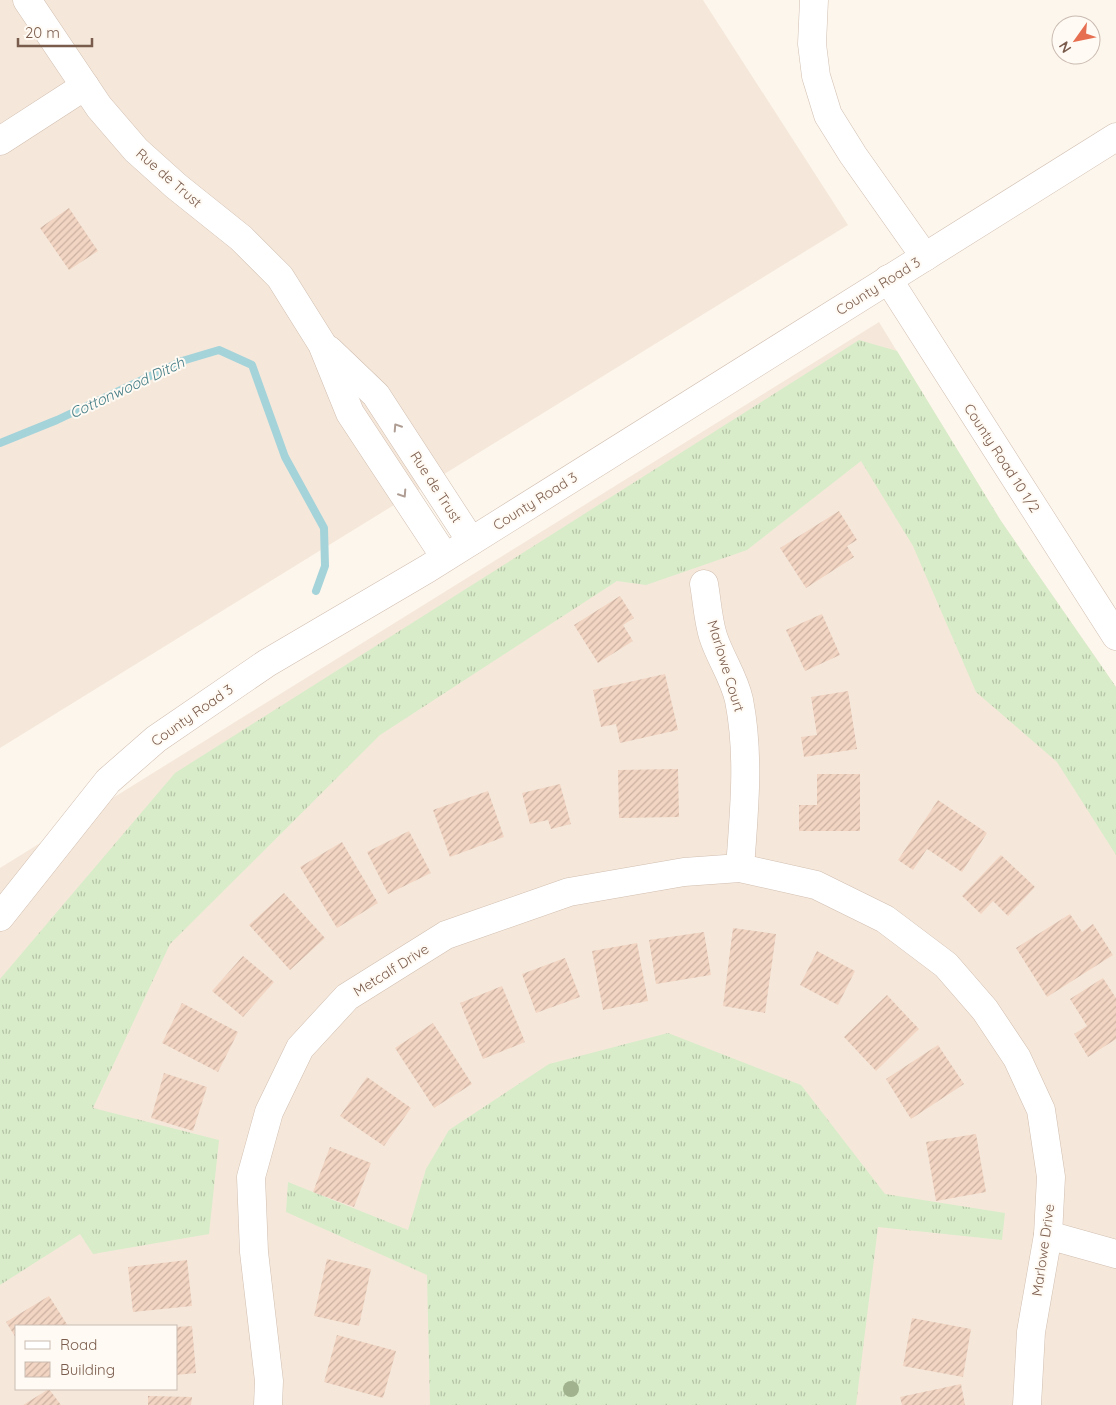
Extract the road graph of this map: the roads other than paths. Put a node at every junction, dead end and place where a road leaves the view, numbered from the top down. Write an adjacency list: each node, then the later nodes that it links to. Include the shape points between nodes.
1 (27, 0): 3 (street, Rue de Trust)
2 (814, 0): 6 (street, via 812,44 816,76 828,115)
3 (85, 86): 5 (street); 8 (street, Rue de Trust, via 136,150 241,238 280,277)
4 (1116, 137): 6 (street, County Road 3)
5 (0, 141)
6 (925, 257): 7 (street, County Road 3)
7 (888, 280): 9 (street, County Road 3); 12 (street, County Road 10 1/2)
8 (322, 344): 9 (street, Rue de Trust, one-way to 8, via 376,395); 10 (street, Rue de Trust, one-way to 10, via 350,413)
9 (471, 541): 10 (street, County Road 3)
10 (445, 558): 14 (street, County Road 3, via 267,662 156,739 108,781)
11 (704, 584): 13 (street, Marlowe Court, via 714,637 730,672 744,730 746,775)
12 (1116, 636)
13 (740, 868): 15 (street, Marlowe Drive, via 816,885 884,919 946,965 985,1010 1017,1058 1041,1110 1051,1177); 17 (street, Metcalf Drive, via 684,872 569,892 446,935 347,997 300,1048 269,1112 251,1177 254,1252 269,1381)
14 (0, 917)
15 (1048, 1235): 16 (street); 18 (street, Marlowe Drive, via 1031,1332)
16 (1116, 1254)
17 (268, 1405)
18 (1027, 1405)

